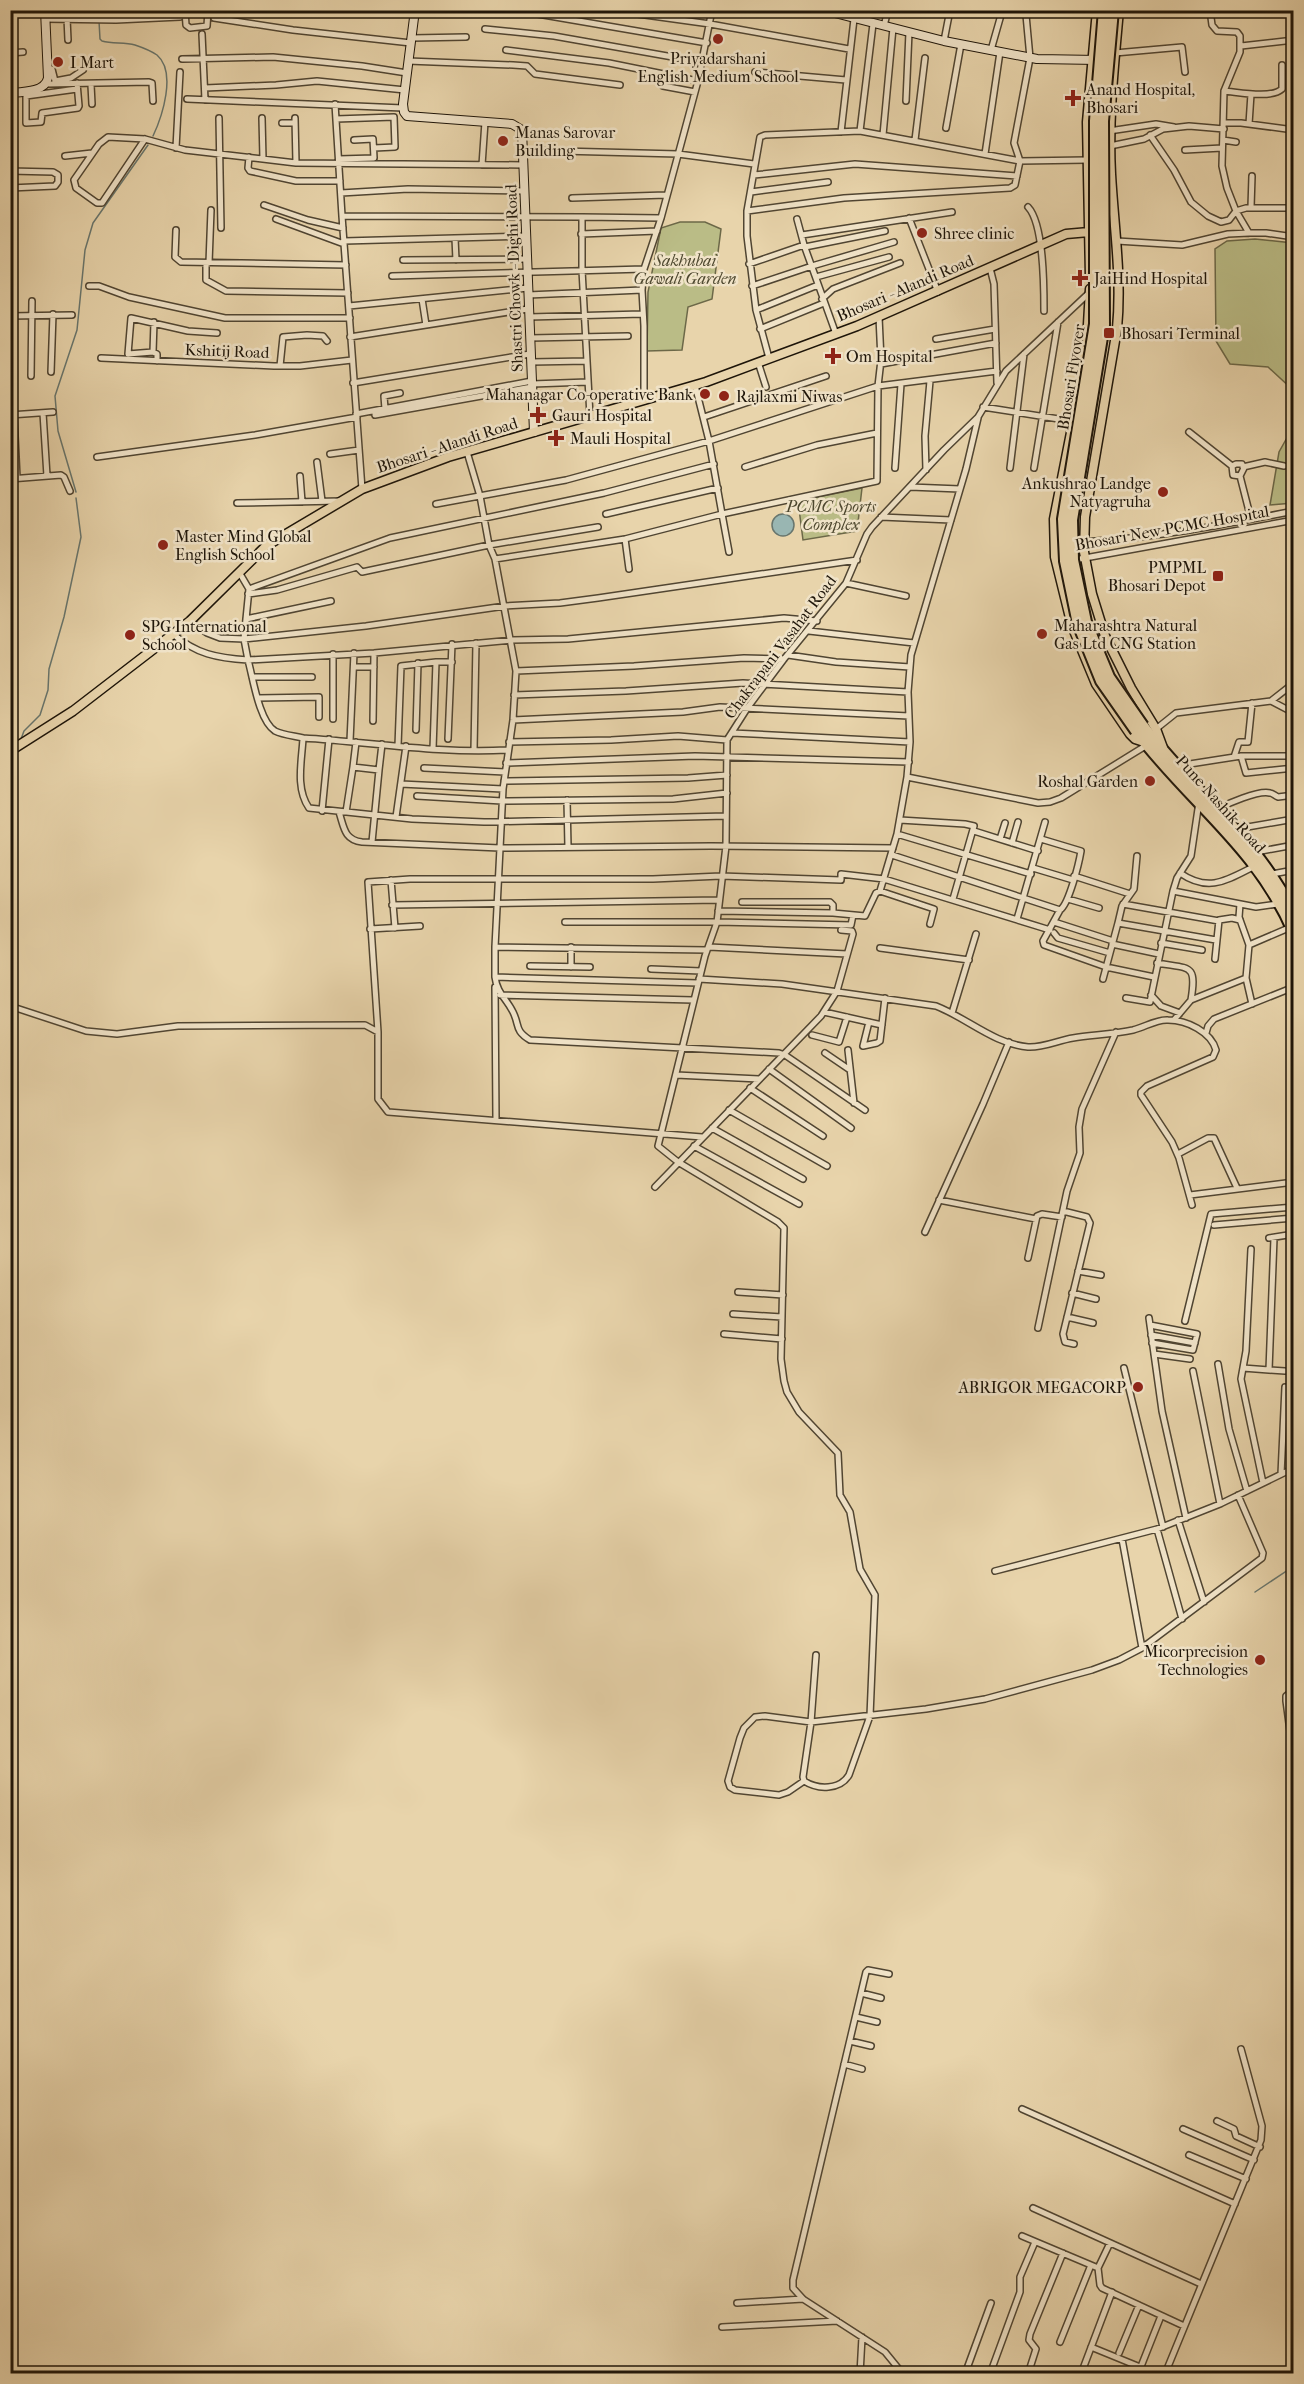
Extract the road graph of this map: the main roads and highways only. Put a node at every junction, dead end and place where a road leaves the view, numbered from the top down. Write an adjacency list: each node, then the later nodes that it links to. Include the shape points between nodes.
1 (1113, 10): 7 (highway, Bhosari Flyover, bridge, via 1103,121 1104,325 1072,520 1073,560 1086,622)
2 (1119, 10): 6 (main road, via 1110,146 1120,271 1117,329)
3 (1097, 13): 4 (main road, via 1087,135); 7 (highway, Bhosari Flyover, bridge, via 1095,324 1063,519 1065,561 1078,624 1101,681)
4 (1089, 232): 5 (main road, via 1086,351); 9 (main road, Bhosari - Alandi Road, via 1066,234 879,317 695,385 467,452 362,489 266,546 190,621 73,711)
5 (1069, 422): 6 (main road); 8 (main road, via 1054,519 1056,562 1072,626 1096,684 1130,734)
6 (1100, 428): 10 (main road, via 1085,517 1085,558 1092,594 1105,636 1156,729)
7 (1140, 729): 8 (highway, Pune Nashik Road); 10 (highway, Pune Nashik Road)
8 (1146, 744): 11 (highway, Pune Nashik Road)
9 (10, 751)
10 (1164, 752): 11 (highway, Pune Nashik Road, via 1256,852)
11 (1286, 898): 12 (highway, Pune Nashik Road); 13 (highway, Pune Nashik Road)
12 (1293, 914)
13 (1292, 930)

